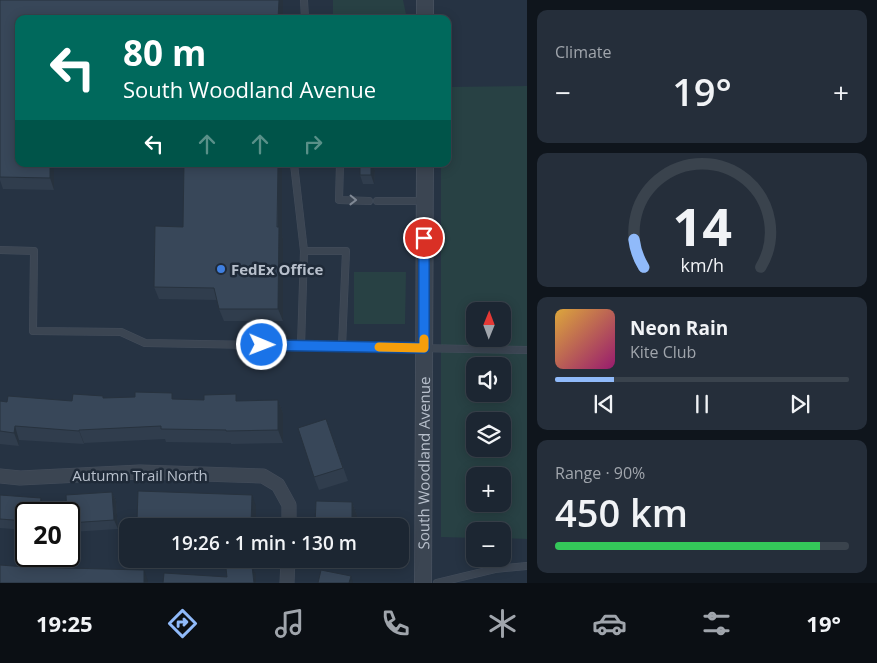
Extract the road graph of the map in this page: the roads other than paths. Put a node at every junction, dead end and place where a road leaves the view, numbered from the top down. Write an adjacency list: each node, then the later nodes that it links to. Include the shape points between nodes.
1 (304, 0): 3 (lane)
2 (425, 0): 4 (street)
3 (305, 15)
4 (425, 15)
5 (294, 167): 12 (lane)
6 (340, 167): 8 (lane, one-way to 8, via 339,200)
7 (424, 167): 10 (street, South Woodland Avenue)
8 (369, 200)
9 (377, 201): 10 (lane)
10 (424, 201): 15 (street, South Woodland Avenue)
11 (0, 250): 13 (lane, via 34,250 33,331 121,332 145,343)
12 (304, 252): 13 (lane); 14 (lane, via 346,251)
13 (301, 346): 14 (lane)
14 (342, 347): 15 (lane)
15 (424, 348): 16 (lane); 22 (street, South Woodland Avenue)
16 (527, 350)
17 (0, 476): 18 (street, Autumn Trail North, via 20,478 140,472 263,476 278,485 289,505)
18 (289, 518)
19 (527, 566): 23 (lane, via 495,569)
20 (288, 568): 21 (street)
21 (287, 583)
22 (423, 583)
23 (437, 583)

